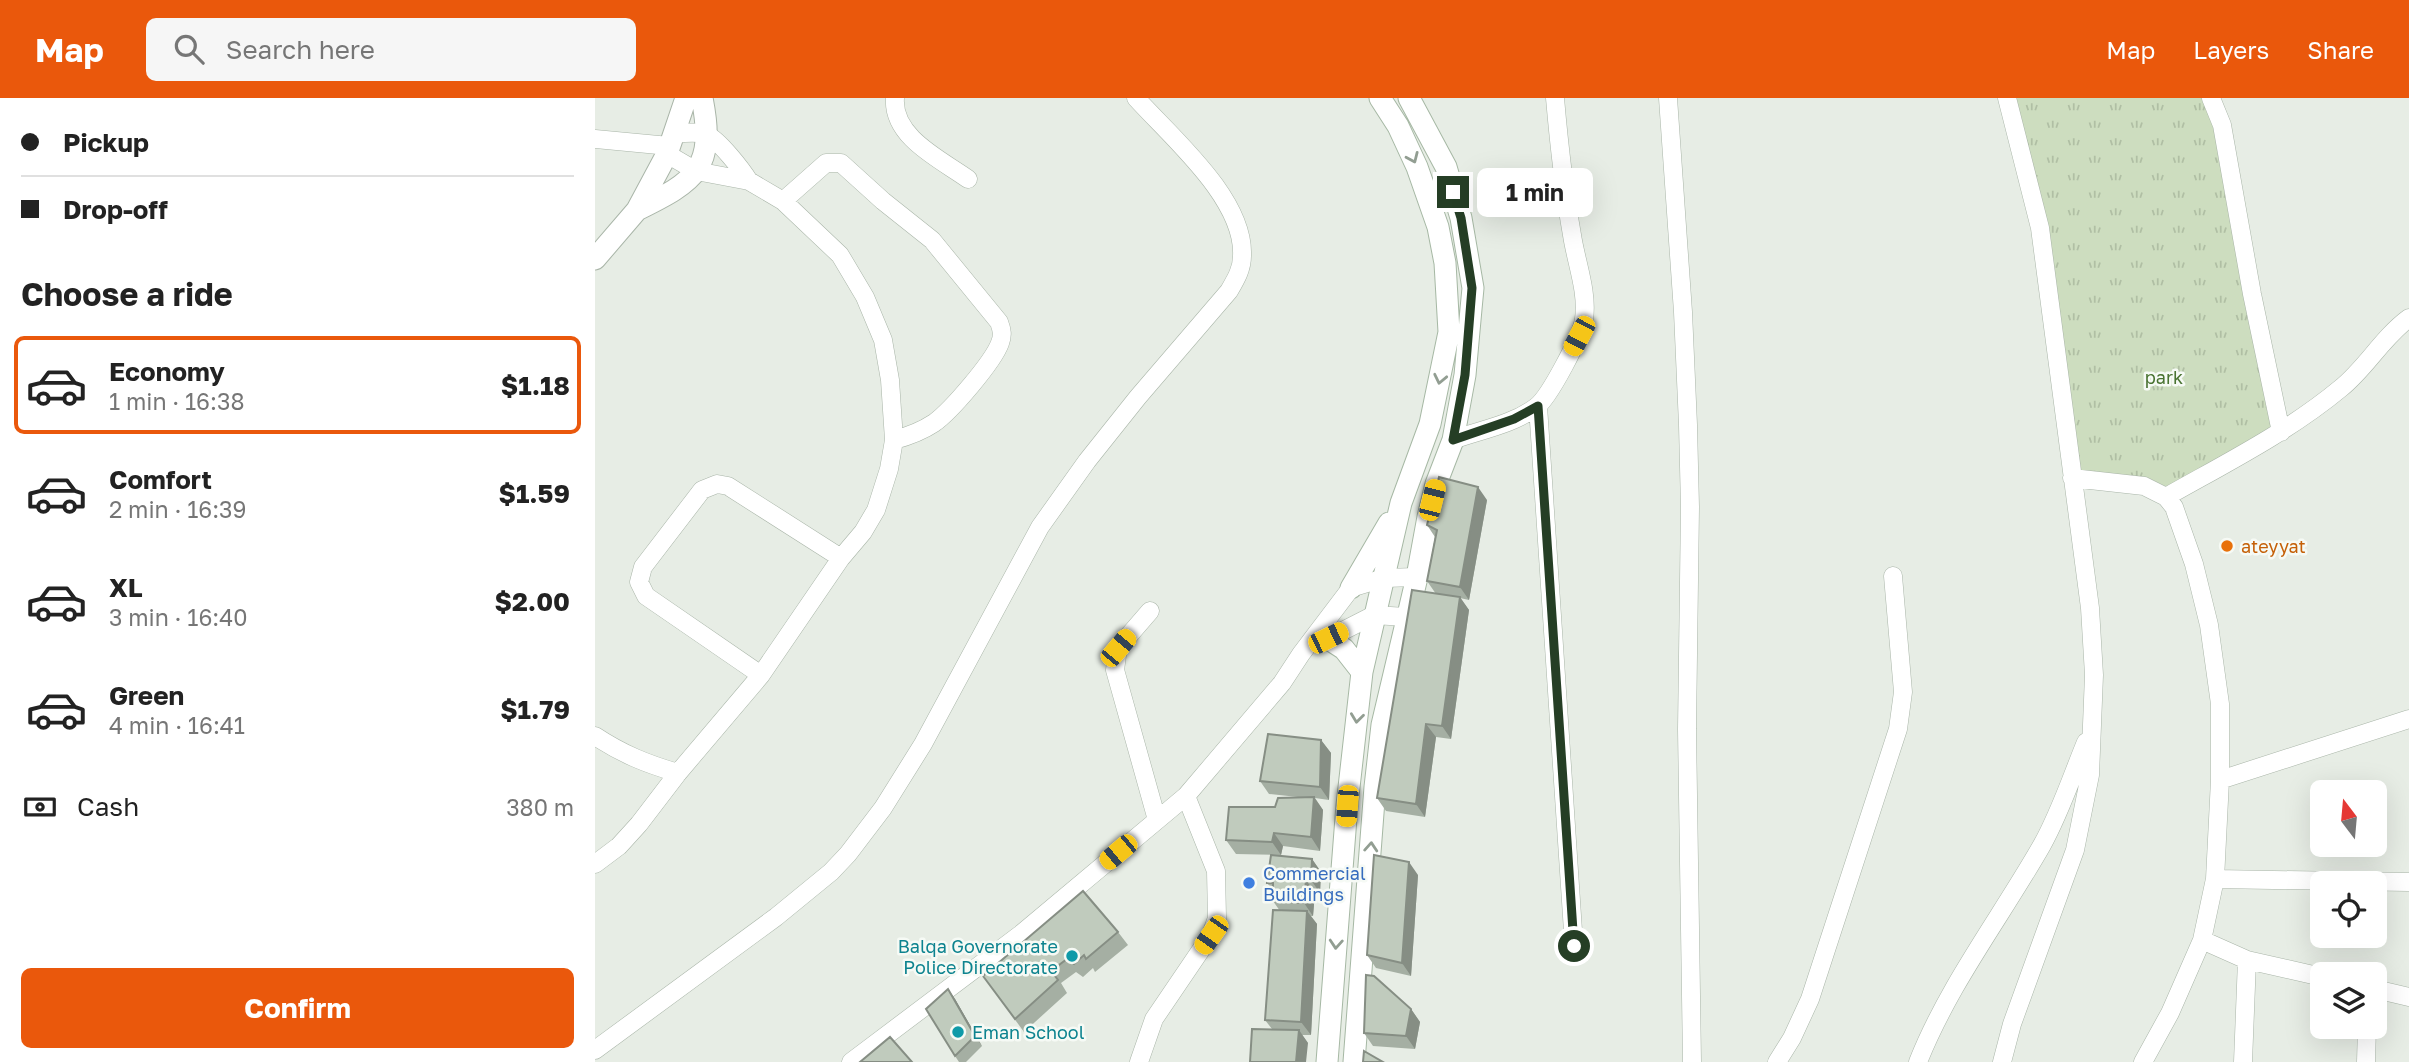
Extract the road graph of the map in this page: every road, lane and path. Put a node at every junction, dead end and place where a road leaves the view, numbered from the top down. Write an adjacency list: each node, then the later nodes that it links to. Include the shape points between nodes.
1 (686, 98): 15 (main road)
2 (702, 98): 13 (main road)
3 (895, 98): 17 (street, via 894,110 910,137)
4 (1136, 98): 59 (street, via 1193,155 1233,218 1243,255 1229,291 1138,397 1039,527 923,744 848,854 776,917)
5 (1380, 98): 12 (main road)
6 (1409, 98): 11 (main road)
7 (1555, 98): 23 (street, via 1584,319)
8 (1668, 98): 64 (street, via 1688,425)
9 (2007, 98): 27 (street, via 2040,228)
10 (2211, 98): 24 (street, via 2222,125)
11 (1421, 118): 12 (main road); 26 (main road, via 1446,167 1461,218 1472,288 1465,375)
12 (1398, 126): 29 (main road, one-way to 29, via 1438,227 1449,331 1430,424)
13 (708, 135): 15 (street, via 690,133); 16 (main road); 18 (street)
14 (595, 139): 15 (street)
15 (670, 145): 16 (street); 20 (main road)
16 (696, 171): 18 (street); 20 (main road, via 672,192)
17 (968, 180)
18 (749, 181): 19 (street)
19 (783, 201): 25 (street, via 840,255 865,297 883,340); 25 (street, via 826,163 841,163 932,240 999,322 1000,344 949,410 922,430)
20 (637, 211): 21 (main road)
21 (595, 259)
22 (2409, 318): 24 (street, via 2344,386)
23 (1538, 406): 26 (street); 53 (street)
24 (2281, 432): 28 (street)
25 (894, 440): 30 (street, via 876,510)
26 (1453, 440): 33 (main road, via 1436,484)
27 (2071, 478): 28 (street, via 2144,486); 43 (street, via 2090,608)
28 (2166, 497): 46 (street, via 2174,507 2194,564 2209,625 2220,704)
29 (1401, 503): 32 (main road); 34 (main road)
30 (841, 558): 41 (street); 41 (street, via 728,486 717,484 702,490 643,567 639,582 646,596)
31 (1893, 576): 65 (street, via 1903,692 1898,729 1810,999)
32 (1384, 578): 33 (street); 34 (street); 36 (main road)
33 (1417, 578): 37 (main road)
34 (1351, 588): 39 (street)
35 (1150, 611): 48 (street, via 1118,648 1115,670)
36 (1374, 615): 37 (street); 38 (street); 40 (main road)
37 (1406, 617): 63 (main road, one-way to 37, via 1382,725)
38 (1328, 638): 39 (street); 40 (main road, via 1344,649)
39 (1301, 654): 47 (street, via 1276,691)
40 (1362, 673): 62 (main road, one-way to 62)
41 (761, 675): 45 (street)
42 (2409, 719): 46 (street)
43 (2091, 732): 66 (street, via 2043,842 1963,974); 67 (street, via 2090,775 2075,850)
44 (595, 736): 45 (street, via 625,755)
45 (678, 773): 49 (street, via 619,846)
46 (2220, 780): 50 (street)
47 (1186, 796): 48 (street); 61 (street, via 1216,871 1217,918 1211,935 1154,1019)
48 (1157, 820): 60 (street, via 1021,934)
49 (595, 864)
50 (2214, 879): 51 (street); 52 (street)
51 (2409, 882)
52 (2202, 940): 54 (street); 68 (street)
53 (1574, 946)
54 (2247, 960): 55 (street); 69 (street)
55 (2310, 974)
56 (2387, 992): 57 (street)
57 (2409, 997)
58 (2367, 1039): 70 (street)
59 (595, 1050)
60 (851, 1062)
61 (1139, 1062)
62 (1327, 1062)
63 (1354, 1062)
64 (1692, 1062)
65 (1777, 1062)
66 (1918, 1062)
67 (2002, 1062)
68 (2143, 1062)
69 (2243, 1062)
70 (2366, 1062)

